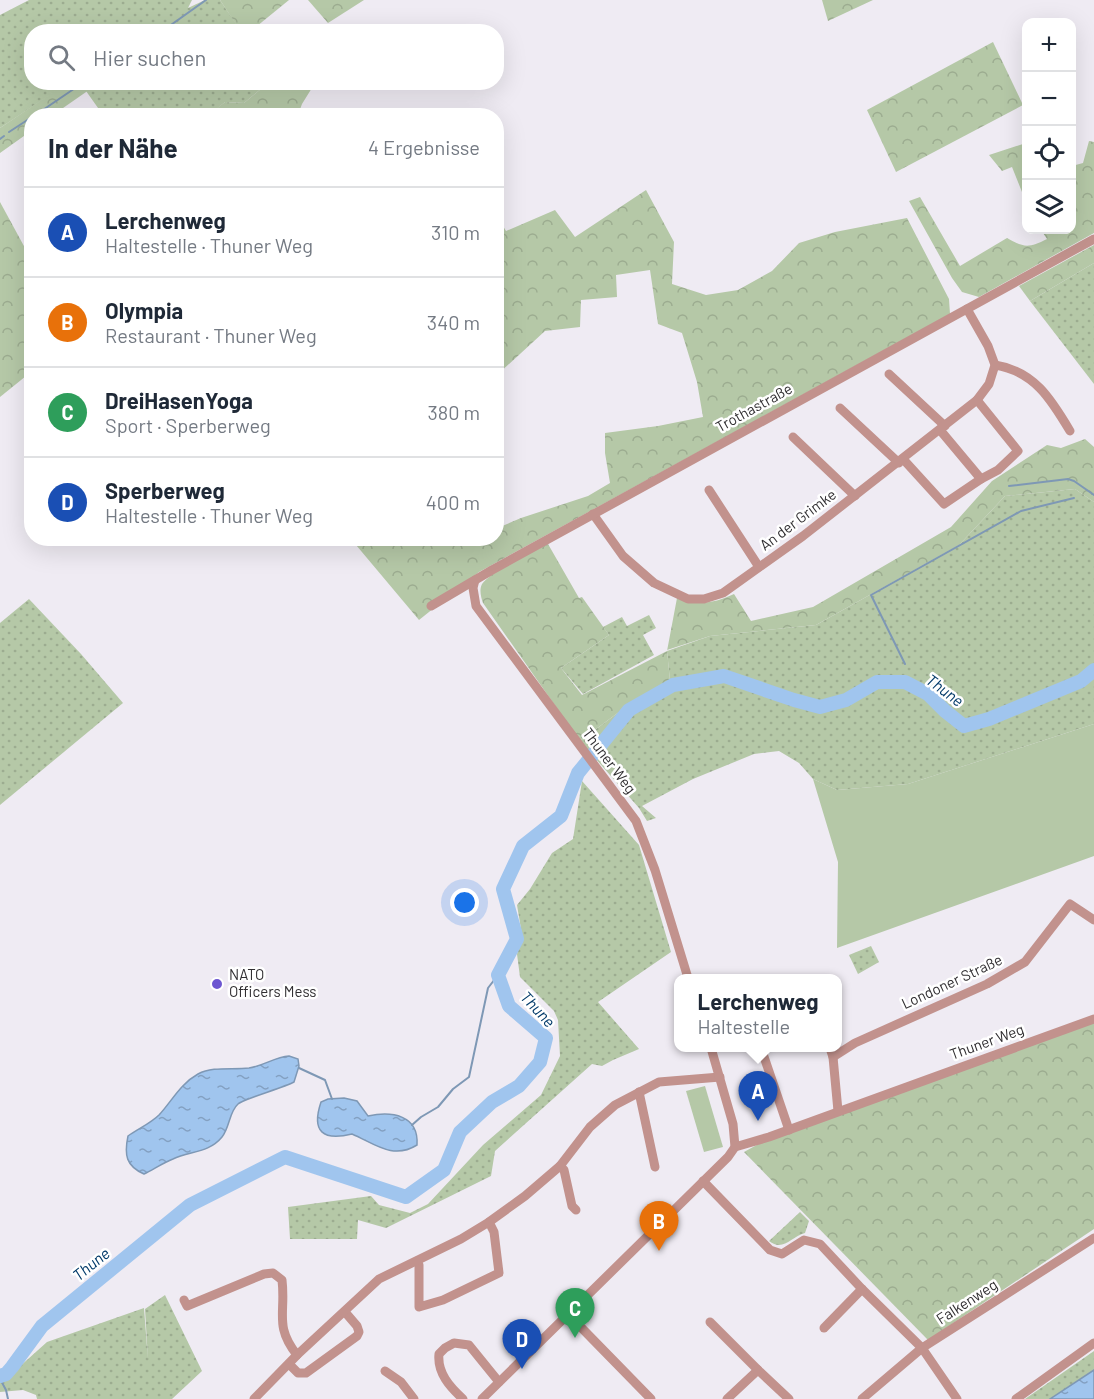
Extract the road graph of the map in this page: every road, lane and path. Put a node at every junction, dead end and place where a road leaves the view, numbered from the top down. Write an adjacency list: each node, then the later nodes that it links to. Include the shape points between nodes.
1 (1094, 238): 2 (street, Trothastraße)
2 (967, 309): 3 (street); 14 (street, Trothastraße)
3 (995, 365): 5 (street, An der Grimke); 8 (street, via 1033,380)
4 (889, 374): 7 (street)
5 (977, 400): 7 (street, An der Grimke); 11 (street, via 1018,451 998,470)
6 (840, 408): 10 (street)
7 (942, 428): 10 (street, An der Grimke); 11 (street)
8 (1070, 431)
9 (793, 437): 13 (street, An der Grimke)
10 (901, 461): 11 (street, via 944,504); 13 (street, An der Grimke)
11 (981, 479)
12 (709, 490): 15 (street, An der Grimke)
13 (855, 496): 15 (street, An der Grimke)
14 (593, 514): 15 (street, An der Grimke, via 623,555 654,583 688,599 704,599 723,592); 16 (street, Trothastraße)
15 (759, 567)
16 (475, 580): 17 (street, Trothastraße); 19 (street, Thuner Weg, via 476,606 636,821)
17 (431, 606)
18 (1094, 920): 21 (street, Londoner Straße, via 1070,904 1025,962 987,984)
19 (687, 974)
20 (1094, 1019): 27 (street, Thuner Weg)
21 (842, 1048)
22 (712, 1052): 25 (street)
23 (763, 1052): 28 (street)
24 (831, 1052): 27 (street, Londoner Straße)
25 (720, 1077): 26 (street, via 659,1082); 29 (street)
26 (639, 1092): 30 (street, via 615,1105 590,1127); 31 (street)
27 (838, 1111): 28 (street, Thuner Weg)
28 (789, 1130): 29 (street, Thuner Weg)
29 (735, 1147): 32 (street)
30 (560, 1166): 33 (street); 34 (street)
31 (655, 1167)
32 (703, 1181): 37 (street, via 770,1250 782,1254 804,1240 820,1244); 40 (street)
33 (576, 1210)
34 (489, 1222): 36 (street); 36 (street, via 499,1273 419,1307)
35 (1094, 1238): 44 (street, Falkenweg)
36 (417, 1261): 39 (street, via 379,1279)
37 (861, 1289): 42 (street); 44 (street)
38 (187, 1307): 45 (street, via 273,1273 282,1280 282,1327 286,1341)
39 (345, 1312): 45 (street); 46 (street, via 357,1326 357,1336 306,1373 298,1373)
40 (568, 1314): 49 (street); 54 (street)
41 (710, 1322): 47 (street)
42 (824, 1328)
43 (1094, 1343): 59 (street)
44 (922, 1348): 57 (street, Falkenweg); 58 (street)
45 (297, 1354): 46 (street)
46 (289, 1364): 50 (street)
47 (758, 1370): 55 (street); 56 (street)
48 (385, 1371): 51 (street, via 401,1382)
49 (499, 1382): 52 (street, via 469,1345 454,1343 439,1354 440,1367 447,1382); 53 (street)
50 (254, 1399)
51 (414, 1399)
52 (463, 1399)
53 (482, 1399)
54 (651, 1399)
55 (728, 1399)
56 (789, 1399)
57 (862, 1399)
58 (957, 1399)
59 (1016, 1399)

